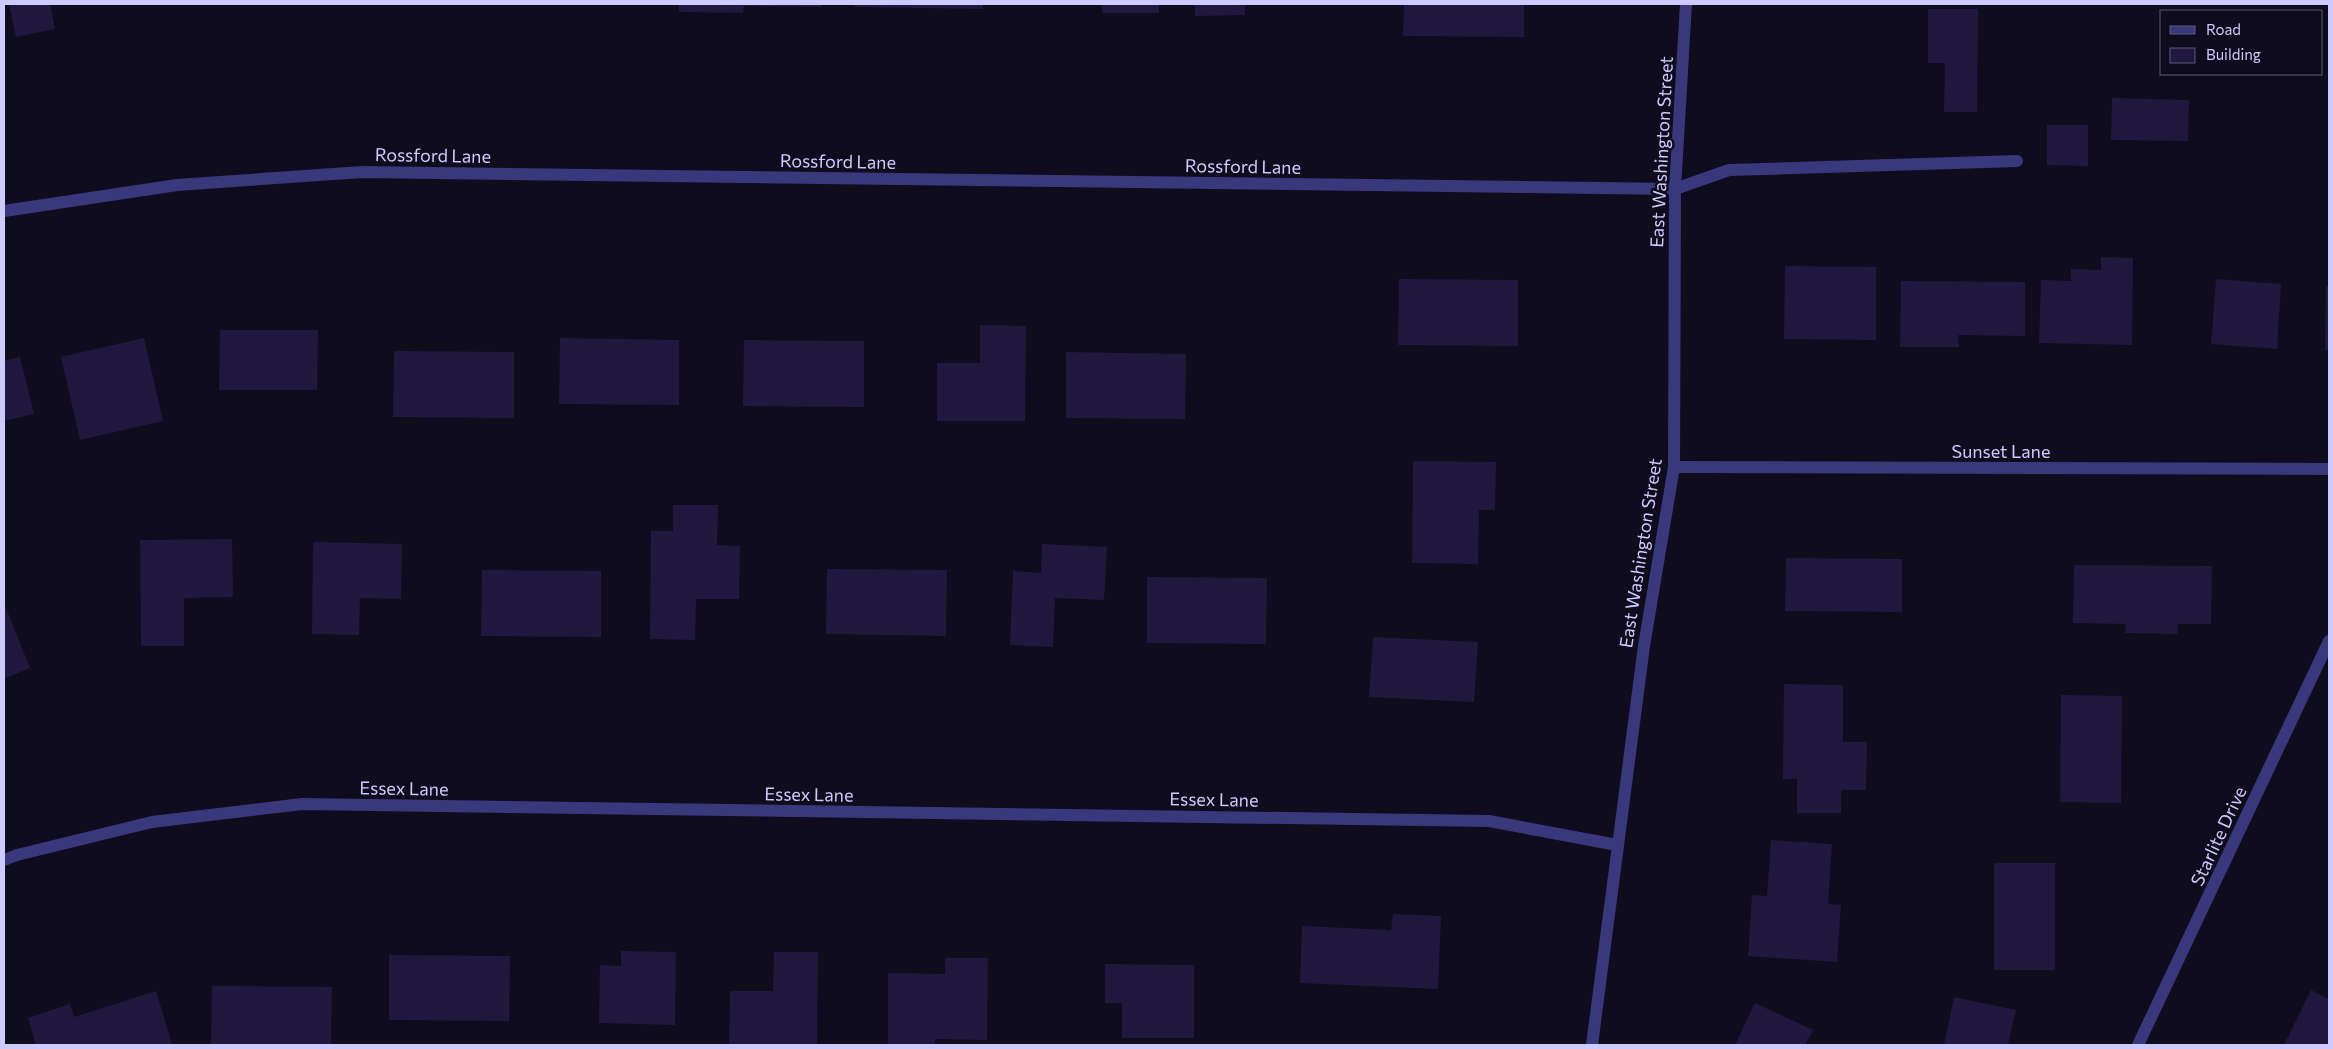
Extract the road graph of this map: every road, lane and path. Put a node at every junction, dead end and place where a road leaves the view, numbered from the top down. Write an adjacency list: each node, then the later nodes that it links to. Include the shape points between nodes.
1 (1686, 4): 3 (street, East Washington Street)
2 (2016, 161): 3 (street, via 1728,170)
3 (1675, 189): 4 (street, Rossford Lane, via 362,172 177,185); 5 (street, East Washington Street)
4 (4, 211)
5 (1674, 468): 6 (street, Sunset Lane); 8 (street, East Washington Street, via 1644,646)
6 (2329, 470)
7 (2329, 641): 11 (street, Starlite Drive)
8 (1617, 845): 9 (street, Essex Lane, via 1490,821 302,804 152,822 16,854); 10 (street, East Washington Street)
9 (4, 860)
10 (1592, 1045)
11 (2138, 1045)

